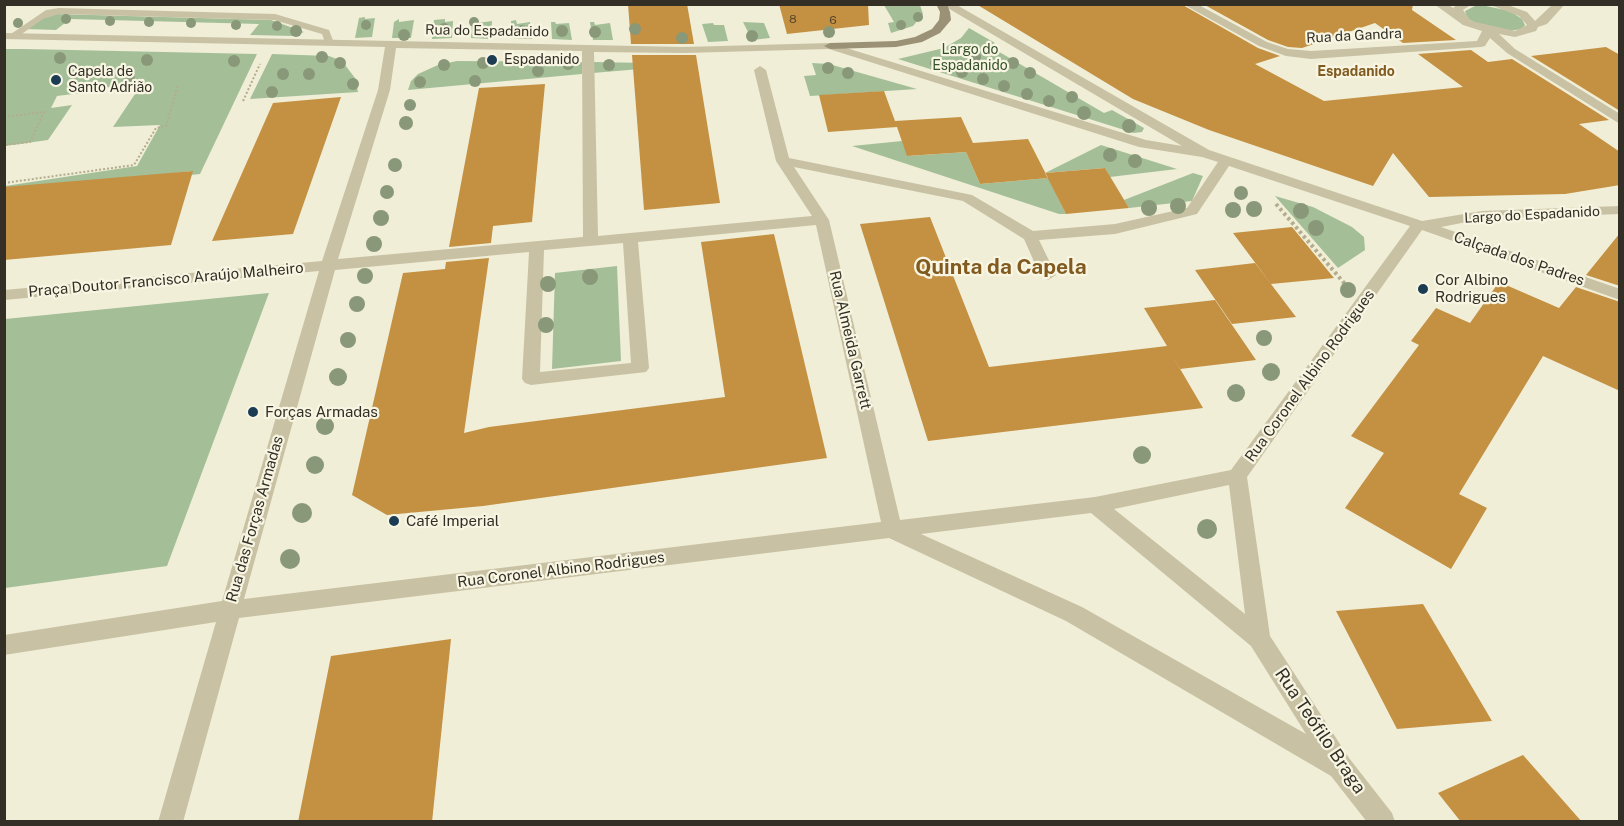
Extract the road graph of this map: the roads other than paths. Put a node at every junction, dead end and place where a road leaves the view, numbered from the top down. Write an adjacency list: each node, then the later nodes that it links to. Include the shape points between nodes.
1 (941, 4): 15 (street, Rua do Espadanido, via 945,20 936,31 918,39 896,44)
2 (946, 4): 20 (street, Largo do Espadanido)
3 (1188, 4): 11 (street, Rua da Gandra, via 1263,45 1311,55 1481,44)
4 (1439, 4): 9 (street)
5 (1467, 4): 9 (street, via 1458,9)
6 (1525, 4): 8 (street)
7 (1560, 4): 10 (street, via 1543,22)
8 (1497, 5): 10 (street, via 1523,14)
9 (1461, 18): 11 (street)
10 (1529, 29): 11 (street, via 1515,34); 17 (street, via 1524,47)
11 (1488, 31): 17 (street)
12 (9, 36): 13 (street, Rua do Espadanido); 13 (lane, via 40,16 59,11 275,17 326,32)
13 (329, 43): 14 (street, Rua do Espadanido)
14 (391, 45): 16 (street, Rua do Espadanido); 30 (street, Rua das Forças Armadas, via 384,90)
15 (830, 46): 16 (street, Rua do Espadanido); 20 (street, Largo do Espadanido, via 1144,144)
16 (588, 48): 28 (street)
17 (1538, 67): 19 (street)
18 (760, 70): 21 (street, Rua Almeida Garrett)
19 (1620, 120)
20 (1204, 153): 22 (street, Largo do Espadanido)
21 (783, 160): 24 (street, Rua Almeida Garrett); 26 (street, via 967,198)
22 (1226, 161): 25 (street, Largo do Espadanido); 26 (street, via 1192,211 1115,229)
23 (1620, 210): 25 (street, Largo do Espadanido, via 1482,215)
24 (822, 220): 27 (street, Praça Doutor Francisco Araújo Malheiro); 36 (street, Rua Almeida Garrett)
25 (1418, 225): 33 (street, Calçada dos Padres); 34 (street, Rua Coronel Albino Rodrigues)
26 (1030, 236): 31 (street)
27 (630, 238): 28 (street, Praça Doutor Francisco Araújo Malheiro); 29 (street, via 640,368 531,379)
28 (591, 242): 29 (street, Praça Doutor Francisco Araújo Malheiro)
29 (537, 247): 30 (street, Praça Doutor Francisco Araújo Malheiro)
30 (328, 266): 32 (street, Praça Doutor Francisco Araújo Malheiro); 37 (street, Rua das Forças Armadas)
31 (1048, 275)
32 (4, 295)
33 (1620, 295)
34 (1237, 477): 35 (street, Rua Coronel Albino Rodrigues); 38 (street, Rua Teófilo Braga)
35 (1095, 505): 36 (street, Rua Coronel Albino Rodrigues); 38 (street, Rua Teófilo Braga)
36 (893, 531): 37 (street, Rua Coronel Albino Rodrigues); 40 (street, via 1074,614)
37 (230, 610): 39 (street); 41 (street, Rua das Forças Armadas)
38 (1259, 639): 40 (street, Rua Teófilo Braga)
39 (4, 645)
40 (1340, 767): 42 (street, Rua Teófilo Braga)
41 (170, 822)
42 (1383, 822)

